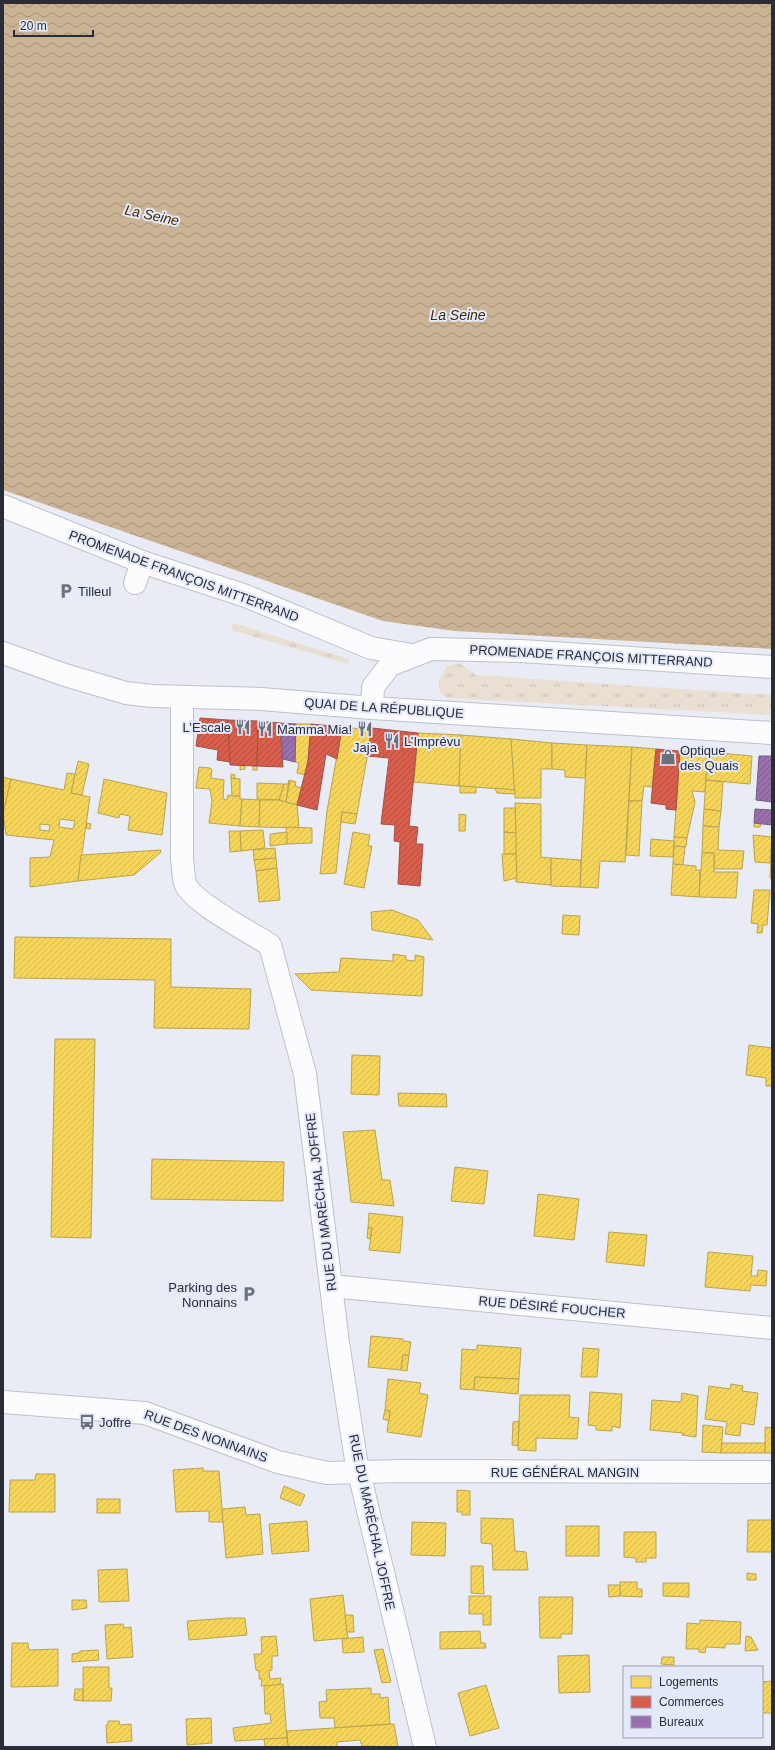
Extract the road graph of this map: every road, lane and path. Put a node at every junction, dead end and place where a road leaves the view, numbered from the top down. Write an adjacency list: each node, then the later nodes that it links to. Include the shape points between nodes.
1 (3, 506): 2 (street, PROMENADE FRANÇOIS MITTERRAND)
2 (142, 562): 3 (street); 5 (street, PROMENADE FRANÇOIS MITTERRAND, via 246,596 371,648)
3 (136, 583)
4 (3, 653): 7 (street, QUAI DE LA RÉPUBLIQUE, via 64,675 126,693)
5 (412, 655): 6 (street, PROMENADE FRANÇOIS MITTERRAND, via 431,649 521,651); 8 (street, PROMENADE FRANÇOIS MITTERRAND, via 390,665 373,687)
6 (772, 667)
7 (182, 697): 8 (street, QUAI DE LA RÉPUBLIQUE, via 261,699); 10 (street, RUE DU MARÉCHAL JOFFRE, via 182,858 185,883 203,904 270,945 305,1074)
8 (372, 708): 9 (street, QUAI DE LA RÉPUBLIQUE)
9 (772, 732)
10 (331, 1286): 11 (street, RUE DÉSIRÉ FOUCHER); 13 (street, RUE DU MARÉCHAL JOFFRE)
11 (772, 1328)
12 (3, 1402): 13 (street, RUE DES NONNAINS, via 145,1412 278,1462 327,1474)
13 (359, 1472): 14 (street, RUE GÉNÉRAL MANGIN); 15 (street, RUE DU MARÉCHAL JOFFRE)
14 (772, 1472)
15 (425, 1747)

